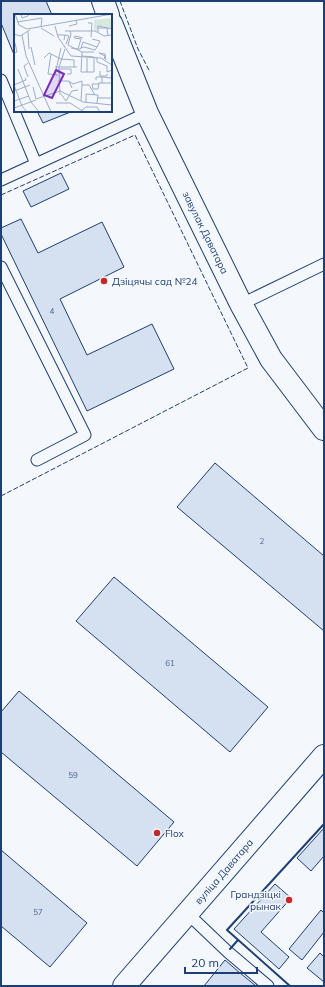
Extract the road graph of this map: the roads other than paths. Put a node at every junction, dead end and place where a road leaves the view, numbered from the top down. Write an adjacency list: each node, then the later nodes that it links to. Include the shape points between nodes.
1 (103, 1): 2 (street)
2 (108, 14)
3 (112, 25): 7 (street, завулак Даватара)
4 (1, 80): 5 (lane)
5 (14, 111)
6 (14, 112): 8 (lane)
7 (148, 113): 8 (lane); 12 (street, завулак Даватара)
8 (36, 164): 9 (lane)
9 (1, 180)
10 (324, 264): 12 (lane)
11 (1, 268): 14 (lane, via 85,435)
12 (241, 304): 13 (street, завулак Даватара, via 271,359)
13 (324, 429)
14 (38, 460)
15 (324, 756): 16 (street, вуліца Даватара)
16 (187, 913): 17 (street, вуліца Даватара); 18 (lane)
17 (124, 986)
18 (268, 986)

